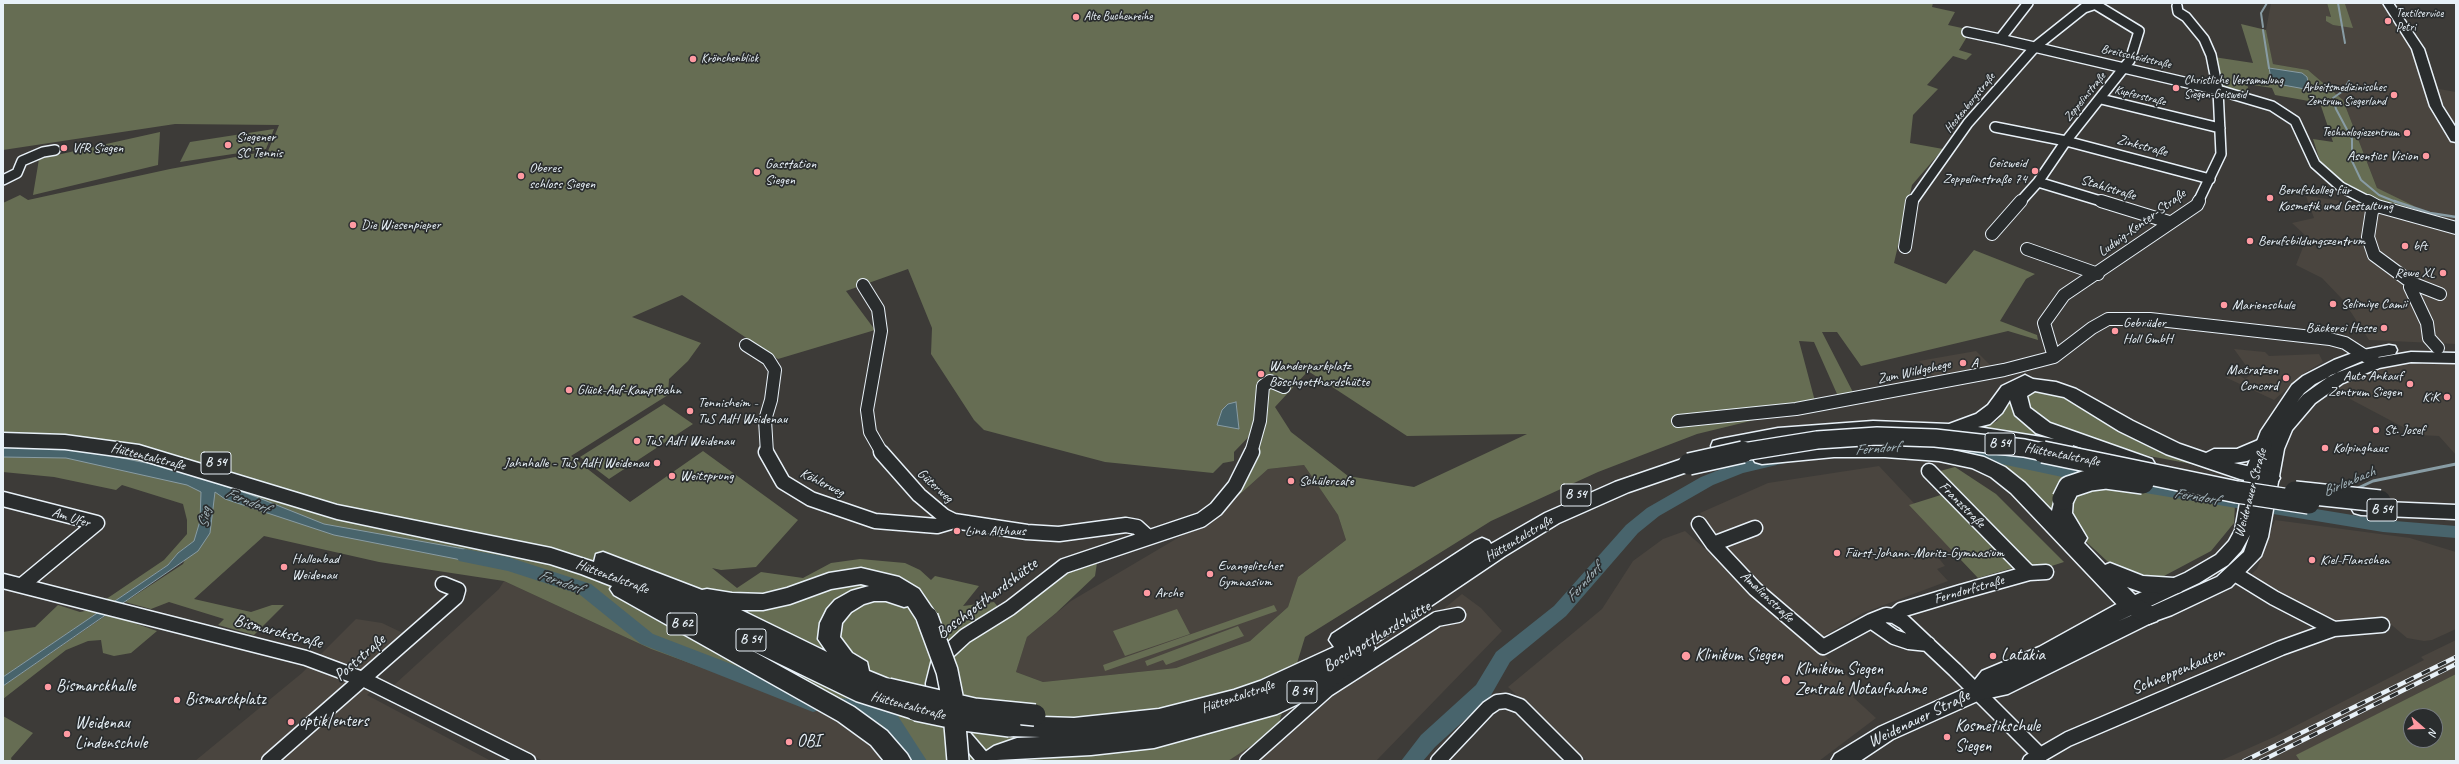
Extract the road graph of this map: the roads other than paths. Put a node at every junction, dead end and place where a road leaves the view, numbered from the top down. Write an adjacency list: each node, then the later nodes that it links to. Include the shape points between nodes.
1 (2028, 3): 6 (street)
2 (2388, 3): 13 (main road, via 2418,49 2436,106)
3 (2094, 4): 7 (street, Heckenbergstraße, via 2084,8); 8 (street, Zeppelinstraße, via 2139,31)
4 (2176, 4): 9 (street, Ludwig-Kenter-Straße, via 2178,12 2186,17 2204,39 2211,55)
5 (1967, 32): 6 (street, Breitscheidstraße)
6 (2000, 39): 7 (street, Breitscheidstraße)
7 (2035, 47): 8 (street, Breitscheidstraße); 23 (street, Heckenbergstraße, via 1968,123 1911,203)
8 (2125, 68): 9 (street, Breitscheidstraße); 10 (street, Zeppelinstraße)
9 (2218, 90): 12 (street, Ludwig-Kenter-Straße); 19 (street, Breitscheidstraße, via 2265,103 2291,117 2299,126 2311,156 2321,172 2353,195)
10 (2101, 99): 12 (street, Kupferstraße); 14 (street, Zeppelinstraße)
11 (1995, 127): 14 (street, Zeppelinstraße)
12 (2220, 128): 16 (street, Ludwig-Kenter-Straße, via 2221,154)
13 (2456, 138)
14 (2066, 141): 16 (street, Zinkstraße); 18 (street, Zeppelinstraße)
15 (55, 150): 17 (street, via 22,161 17,173)
16 (2210, 179): 20 (street, Ludwig-Kenter-Straße, via 2197,204)
17 (3, 180)
18 (2038, 182): 20 (street, Stahlstraße); 22 (street, Zeppelinstraße)
19 (2376, 206): 21 (street, Breitscheidstraße); 26 (street, via 2372,211 2368,230 2369,246 2382,263)
20 (2169, 222): 25 (street, Ludwig-Kenter-Straße)
21 (2456, 228)
22 (1992, 234)
23 (1905, 247)
24 (2027, 249): 25 (street)
25 (2098, 274): 32 (street, Ludwig-Kenter-Straße, via 2064,295 2044,323)
26 (2412, 283): 28 (street); 30 (street, via 2410,287 2427,323 2429,338)
27 (863, 286): 51 (street, Güterweg, via 878,309 881,331 867,410 870,432 879,450 899,474 924,500)
28 (2440, 294)
29 (746, 345): 51 (street, Köhlerweg, via 768,359 775,370 772,400 765,420 766,451 784,482 811,499 874,521 937,526)
30 (2438, 348): 31 (main road, Weidenauer Straße); 34 (main road, Weidenauer Straße, via 2409,348)
31 (2456, 349)
32 (2054, 357): 34 (street, Zum Wildgehege, via 2108,319 2150,319 2330,338 2342,342); 36 (street, Zum Wildgehege, via 2004,370 1867,397 1796,409)
33 (2456, 358): 34 (main road, Weidenauer Straße, via 2411,356)
34 (2370, 359): 40 (main road, Weidenauer Straße, via 2331,368 2300,387 2277,417); 45 (main road, Weidenauer Straße, via 2312,396 2298,410 2285,428)
35 (1284, 387): 54 (street, Boschgotthardshütte, via 1270,381 1263,386 1260,421 1250,458 1238,481 1220,505 1201,520)
36 (1678, 421)
37 (1932, 429): 41 (highway, via 1973,423 1983,419 1995,409 2008,390 2029,379 2057,382 2085,394 2158,435); 43 (highway, Hüttentalstraße / B 54, via 2022,439); 79 (highway, Hüttentalstraße / B 54, via 1873,427 1778,435 1682,456 1623,476 1515,525 1350,634 1303,660 1260,679 1188,701 1151,708)
38 (3, 432): 65 (highway, Hüttentalstraße / B 54, via 72,434 149,444 346,504 561,547 641,573)
39 (3, 440): 56 (highway, Hüttentalstraße / B 54, via 65,442 139,452 318,508 518,548)
40 (2263, 445): 41 (highway, via 2240,456); 45 (main road, Weidenauer Straße)
41 (2214, 456): 45 (highway)
42 (1689, 464): 47 (highway, Hüttentalstraße / B 54, bridge, via 1730,454 1817,440 1877,436 1935,438 2024,448 2230,490); 66 (highway, bridge, via 1834,450 1885,450 1967,459 1988,467 2009,480); 72 (highway, Hüttentalstraße / B 54, via 1622,487 1539,525)
43 (2145, 464): 45 (highway, via 2057,434 2032,421 2022,411 2018,395 2026,387 2035,385 2056,388 2086,401 2151,439); 48 (highway, Hüttentalstraße / B 54, bridge, via 2314,495 2380,501)
44 (1929, 471): 59 (street, Franzstraße)
45 (2259, 482): 50 (main road, Weidenauer Straße)
46 (3, 499): 63 (street, Am Ufer, via 97,523)
47 (2309, 503): 49 (highway, Hüttentalstraße / B 54, via 2386,510); 57 (highway, bridge, via 2283,504 2106,478 2078,483 2069,487 2062,499 2062,514 2072,532)
48 (2456, 503)
49 (2456, 512)
50 (2255, 516): 60 (main road, Weidenauer Straße, via 2252,556); 64 (main road, Weidenauer Straße, via 2229,554 2208,570)
51 (954, 522): 54 (street, Güterweg, via 1042,534 1126,525 1137,527)
52 (1700, 524): 55 (street, Amalienstraße)
53 (1755, 528): 55 (street)
54 (1148, 537): 80 (street, Boschgotthardshütte, via 1064,566 1010,608 965,636 939,660 933,684 936,698 952,723)
55 (1713, 544): 75 (street, Amalienstraße, via 1755,590)
56 (588, 568): 79 (highway, Hüttentalstraße / B 54, bridge, via 694,610 804,667 864,694 916,710 964,720); 84 (highway, B 62, via 643,602 846,714 879,738)
57 (2110, 571): 64 (highway, via 2141,584); 66 (highway)
58 (2046, 572): 59 (street, Ferndorfstraße)
59 (2029, 573): 68 (street, Ferndorfstraße, via 1901,610)
60 (2235, 574): 66 (main road, Weidenauer Straße, via 2165,610); 73 (street, via 2274,598)
61 (3, 581): 63 (street, Bismarckstraße)
62 (443, 584): 76 (street, Poststraße, via 458,590 456,597)
63 (22, 585): 76 (street, Bismarckstraße, via 306,658)
64 (2174, 586): 66 (main road, Weidenauer Straße)
65 (688, 593): 69 (highway, B 54, via 732,601 763,602 790,596 829,581 861,576 892,582 912,595); 77 (highway, Hüttentalstraße / B 54, via 825,662)
66 (2140, 607): 78 (main road, Weidenauer Straße, via 2046,653 1989,677)
67 (1458, 615): 87 (street, Boschgotthardshütte, via 1437,619 1328,689)
68 (1894, 616): 70 (street, Ferndorfstraße, via 1886,615); 74 (street)
69 (924, 618): 77 (highway, via 904,600 886,593 874,593 858,597 843,606 831,623 829,639 834,649 844,659); 85 (highway, bridge, via 940,672 945,700); 86 (highway, bridge, via 947,671 955,714)
70 (1871, 621): 74 (street, via 1894,637); 75 (street, Ferndorfstraße)
71 (2382, 626): 73 (street, Schneppenkauten)
72 (1385, 627): 79 (highway, Hüttentalstraße / B 54, via 1308,670 1234,700 1191,713 1120,725); 80 (highway, B 54, via 1348,664 1322,682 1269,707 1201,728 1123,742 1028,746)
73 (2334, 629): 81 (street, Schneppenkauten, via 2281,648 2068,739)
74 (1928, 644): 78 (street)
75 (1823, 647)
76 (364, 680): 82 (street, Poststraße); 83 (street, Bismarckstraße)
77 (888, 689): 79 (highway, Hüttentalstraße / B 54, bridge)
78 (1977, 692): 81 (street, Schneppenkauten); 90 (main road, Weidenauer Straße, via 1886,733)
79 (1033, 721)
80 (992, 758)
81 (2035, 758)
82 (269, 761)
83 (528, 761)
84 (899, 761)
85 (949, 761)
86 (958, 761)
87 (1247, 761)
88 (1438, 761): 89 (street, via 1488,708 1497,702 1506,701 1520,706)
89 (1575, 761)
90 (1842, 761)

